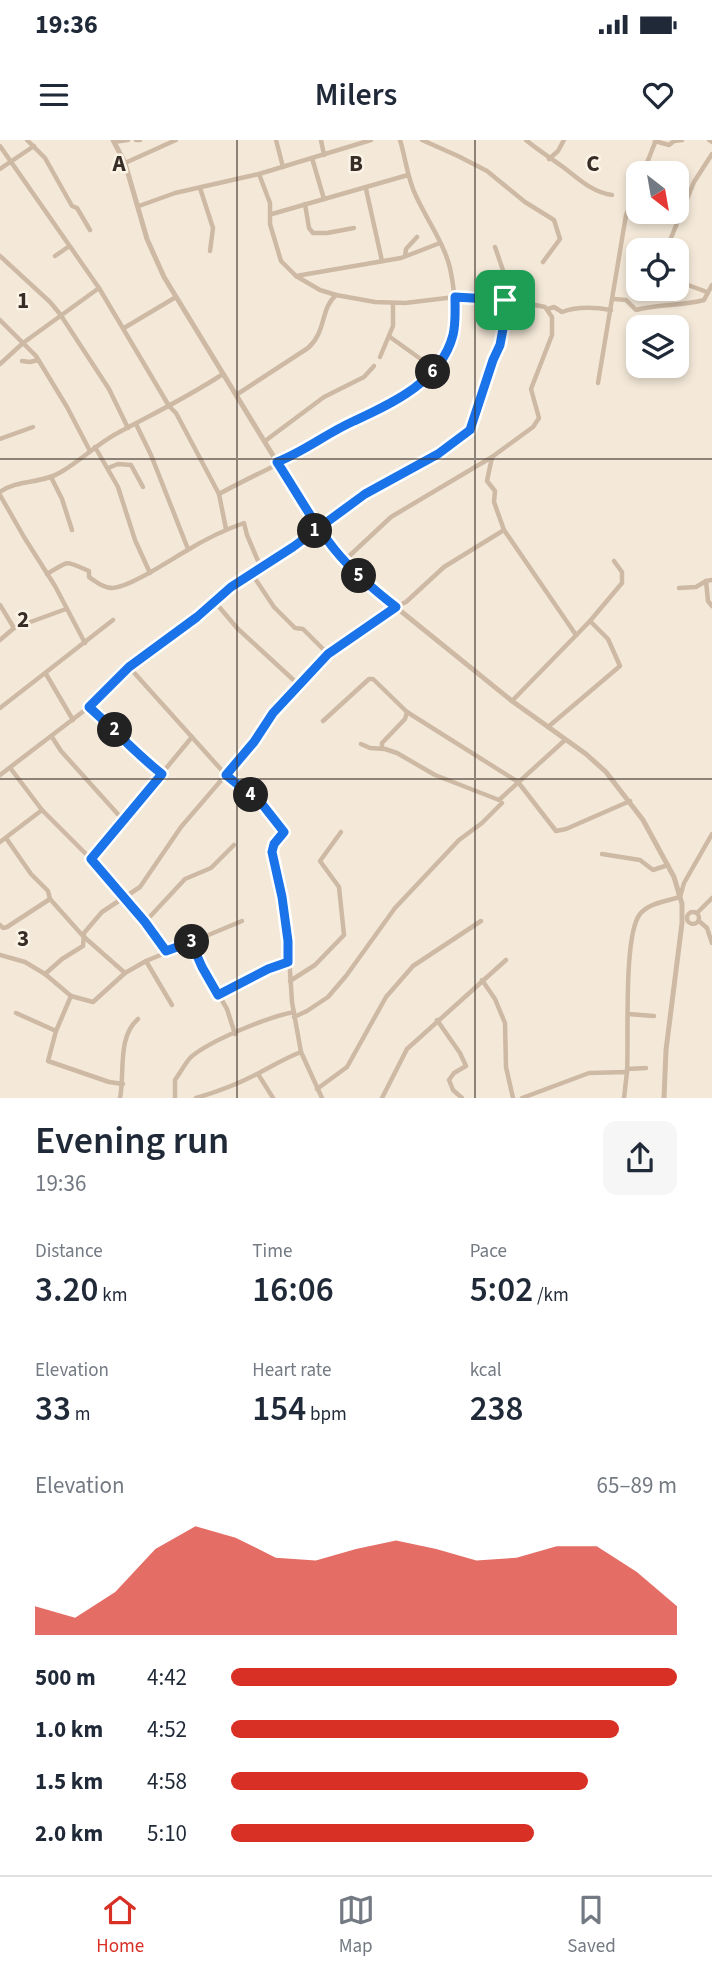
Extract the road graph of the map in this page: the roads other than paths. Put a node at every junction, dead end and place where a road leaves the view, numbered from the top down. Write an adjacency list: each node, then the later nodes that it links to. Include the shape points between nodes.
1 (26, 140): 15 (street)
2 (128, 140): 12 (street)
3 (174, 140): 22 (street)
4 (276, 140): 23 (street)
5 (321, 140): 17 (street)
6 (371, 140): 17 (street)
7 (400, 140): 26 (street)
8 (422, 140): 47 (street, via 487,172 555,220 560,239)
9 (526, 140): 19 (street)
10 (564, 140): 19 (street)
11 (682, 140): 13 (street, via 669,145)
12 (115, 141): 22 (street)
13 (656, 141): 21 (street)
14 (0, 146): 20 (street)
15 (34, 146): 20 (street); 36 (street)
16 (712, 153): 38 (street)
17 (324, 155): 18 (street)
18 (312, 158): 23 (street); 30 (street)
19 (549, 159): 29 (street, via 592,188)
20 (11, 161): 24 (street); 40 (street)
21 (648, 161)
22 (125, 163): 32 (street)
23 (283, 167): 25 (street)
24 (0, 169)
25 (259, 174): 27 (street); 33 (street)
26 (408, 175): 28 (street); 39 (street)
27 (200, 188): 32 (street); 42 (street, via 213,228)
28 (366, 189): 30 (street); 46 (street)
29 (612, 195)
30 (324, 199): 31 (street)
31 (305, 204): 33 (street); 35 (street, via 313,233)
32 (139, 206): 54 (street, via 153,253)
33 (272, 214): 48 (street, via 270,224 281,261)
34 (626, 215): 60 (street)
35 (354, 228)
36 (90, 230)
37 (417, 237): 45 (street)
38 (671, 238)
39 (440, 243): 45 (street); 55 (street)
40 (68, 247): 44 (street); 51 (street)
41 (495, 247): 57 (street, via 506,279)
42 (210, 251)
43 (0, 256): 61 (street)
44 (54, 256)
45 (405, 256): 46 (street)
46 (382, 261): 48 (street)
47 (543, 262)
48 (296, 276): 53 (street)
49 (689, 285): 52 (street)
50 (712, 285): 52 (street)
51 (99, 288): 61 (street); 63 (street)
52 (707, 292): 56 (street, via 704,300 636,310 626,300)
53 (336, 295): 58 (street); 74 (street, via 329,301 317,340)
54 (176, 297): 63 (street); 72 (street)
55 (455, 297): 57 (street); 58 (street); 71 (street, via 453,336)
56 (614, 299)
57 (505, 300): 59 (street); 89 (street, via 500,345 470,430)
58 (393, 303): 64 (street)
59 (548, 309): 60 (street); 82 (street, via 552,335 531,389 539,418)
60 (611, 310): 73 (street)
61 (60, 314): 65 (street); 78 (street, via 109,389)
62 (0, 320): 65 (street)
63 (124, 328): 75 (street)
64 (390, 337): 66 (street); 71 (street)
65 (23, 343): 67 (street); 69 (street)
66 (380, 357)
67 (38, 360): 68 (street); 81 (street)
68 (22, 361)
69 (0, 365)
70 (374, 366): 80 (street)
71 (436, 370): 83 (street, via 387,406)
72 (223, 374): 74 (street); 75 (street)
73 (598, 383)
74 (236, 395): 80 (street)
75 (169, 406): 76 (street); 88 (street)
76 (136, 424): 78 (street); 93 (street)
77 (33, 427): 79 (street)
78 (128, 428): 81 (street)
79 (0, 439)
80 (265, 441): 83 (street)
81 (93, 449): 84 (street); 85 (street)
82 (492, 457): 92 (street, via 488,481 495,491); 94 (street, via 391,517)
83 (277, 462): 88 (street); 89 (street)
84 (108, 468): 86 (street, via 131,465); 97 (street)
85 (51, 477): 87 (street, via 16,484); 91 (street)
86 (144, 486)
87 (0, 494): 99 (street)
88 (219, 494): 90 (street)
89 (319, 528): 94 (street); 96 (street)
90 (226, 529): 93 (street); 96 (street, via 244,523)
91 (72, 530)
92 (504, 530): 105 (street, via 453,561); 110 (street)
93 (188, 549): 97 (street)
94 (345, 561): 105 (street)
95 (614, 561): 108 (street, via 623,580)
96 (261, 568): 98 (street)
97 (150, 573): 99 (street, via 114,588 93,580 89,571 72,562)
98 (252, 573): 102 (street); 113 (street, via 274,607)
99 (47, 574): 106 (street)
100 (709, 580): 101 (street); 104 (street)
101 (679, 588)
102 (215, 602): 114 (street); 116 (street)
103 (0, 605): 109 (street)
104 (712, 606)
105 (396, 607): 113 (street); 117 (street)
106 (66, 609): 109 (street); 112 (street)
107 (113, 620): 112 (street)
108 (590, 621): 110 (street); 123 (street, via 608,639 620,666)
109 (14, 628): 111 (street)
110 (576, 635): 117 (street)
111 (0, 640)
112 (85, 643): 115 (street)
113 (328, 654): 116 (street)
114 (129, 667): 118 (street); 125 (street)
115 (46, 674): 119 (street); 121 (street)
116 (299, 685): 132 (street)
117 (512, 701): 123 (street)
118 (89, 707): 121 (street); 130 (street)
119 (0, 708)
120 (407, 712): 122 (street, via 371,678); 128 (street, via 382,743); 133 (street)
121 (73, 720): 124 (street)
122 (323, 721)
123 (548, 727): 126 (street)
124 (52, 737): 129 (street); 137 (street)
125 (192, 737): 130 (street); 132 (street)
126 (565, 740): 133 (street); 134 (street, via 606,772)
127 (361, 744): 128 (street)
128 (383, 748): 133 (street, via 499,800)
129 (11, 769): 131 (street); 136 (street)
130 (162, 774): 137 (street)
131 (0, 775)
132 (226, 775): 146 (street, via 181,827 146,880 132,895); 167 (street, via 262,804 284,832 272,852)
133 (518, 782): 134 (street, via 556,831)
134 (630, 801): 145 (street)
135 (502, 803): 176 (street, via 459,840 395,908 328,997 307,1012)
136 (42, 810): 140 (street); 144 (street)
137 (124, 821): 144 (street)
138 (341, 832): 171 (street, via 320,861 339,887 344,935 315,965)
139 (712, 834): 149 (street, via 684,883)
140 (6, 838): 141 (street); 148 (street)
141 (0, 842)
142 (234, 845): 155 (street, via 211,869 185,879)
143 (602, 854): 145 (street, via 640,860 653,870)
144 (91, 859): 146 (street)
145 (668, 864): 149 (street)
146 (122, 897): 155 (street); 160 (street, via 102,912)
147 (712, 898): 151 (street)
148 (50, 899): 157 (street, via 7,928); 160 (street)
149 (681, 901): 150 (street); 159 (street); 177 (street, via 651,906 638,917)
150 (689, 913): 151 (street); 156 (street)
151 (697, 913): 154 (street)
152 (242, 921): 161 (street)
153 (481, 921): 188 (street, via 413,966 386,998 347,1067)
154 (699, 921): 156 (street); 158 (street)
155 (145, 922): 163 (street)
156 (690, 923): 159 (street)
157 (0, 925)
158 (710, 928): 162 (street)
159 (681, 932): 199 (street)
160 (83, 936): 168 (street, via 83,946); 169 (street)
161 (191, 942): 163 (street); 172 (street)
162 (712, 943)
163 (166, 951): 166 (street)
164 (0, 955): 168 (street)
165 (506, 960): 170 (street)
166 (146, 961): 169 (street); 174 (street)
167 (288, 962): 171 (street); 172 (street)
168 (45, 974): 173 (street)
169 (125, 974): 173 (street, via 93,1002)
170 (482, 980): 180 (street); 196 (street, via 505,1023 506,1067)
171 (290, 981): 176 (street)
172 (218, 995): 182 (street)
173 (71, 996): 181 (street)
174 (172, 1004)
175 (16, 1013): 181 (street)
176 (294, 1014): 182 (street, via 276,1015); 183 (street)
177 (628, 1014): 178 (street); 185 (street)
178 (654, 1016)
179 (138, 1018): 187 (street, via 123,1049)
180 (438, 1020): 194 (street, via 407,1049); 195 (street, via 466,1066 449,1080)
181 (56, 1031): 187 (street, via 48,1061)
182 (235, 1034): 190 (street, via 189,1059 175,1080)
183 (301, 1052): 186 (street); 188 (street)
184 (646, 1068): 185 (street)
185 (627, 1071): 197 (street, via 589,1073); 198 (street)
186 (258, 1074): 191 (street); 192 (street)
187 (123, 1084): 189 (street)
188 (317, 1088): 193 (street)
189 (120, 1098)
190 (174, 1098)
191 (196, 1098)
192 (273, 1098)
193 (322, 1098)
194 (382, 1098)
195 (463, 1098)
196 (513, 1098)
197 (522, 1098)
198 (624, 1098)
199 (664, 1098)

